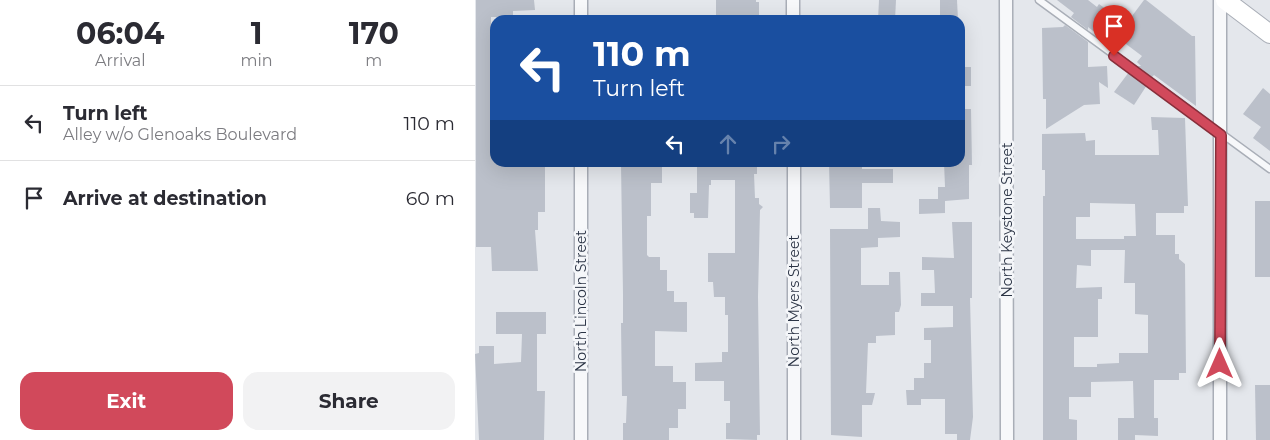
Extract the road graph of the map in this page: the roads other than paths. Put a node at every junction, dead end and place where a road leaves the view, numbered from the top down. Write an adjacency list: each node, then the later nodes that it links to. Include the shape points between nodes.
1 (581, 0): 7 (street)
2 (793, 0): 8 (street)
3 (1007, 0): 16 (street, North Keystone Street)
4 (1039, 0): 10 (lane)
5 (1221, 0): 10 (street)
6 (1225, 0): 9 (main road)
7 (581, 15)
8 (793, 15)
9 (1270, 34)
10 (1221, 135): 13 (lane); 17 (street)
11 (581, 167): 14 (street, North Lincoln Street)
12 (793, 167): 15 (street, North Myers Street)
13 (1270, 169)
14 (581, 440)
15 (794, 440)
16 (1007, 440)
17 (1220, 440)

